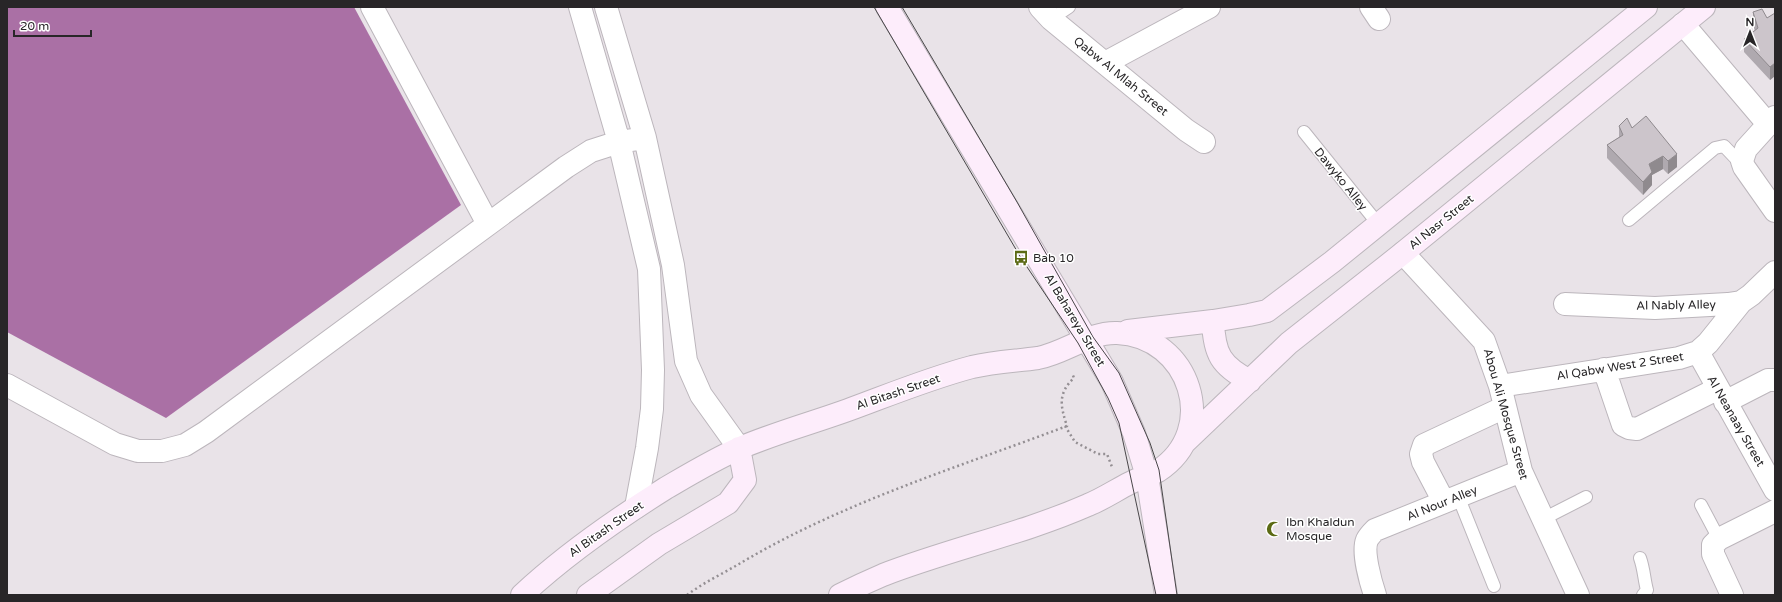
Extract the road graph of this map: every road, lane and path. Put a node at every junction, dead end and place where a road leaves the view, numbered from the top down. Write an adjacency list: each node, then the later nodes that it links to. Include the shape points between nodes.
1 (372, 7): 19 (street)
2 (580, 7): 14 (street)
3 (606, 7): 13 (street)
4 (887, 7): 27 (main road, Al Bahareya Street)
5 (1210, 7): 10 (street)
6 (1646, 7): 20 (main road)
7 (1704, 7): 9 (main road, Al Nasr Street)
8 (1053, 11): 10 (street, Qabw Al Mlah Street)
9 (1683, 24): 11 (street); 21 (main road, Al Nasr Street)
10 (1105, 63): 15 (street, Qabw Al Mlah Street)
11 (1771, 120): 16 (street, via 1746,149 1743,155)
12 (1304, 132): 20 (lane, Dawyko Alley)
13 (645, 138): 14 (street); 39 (street, via 673,265 686,361 701,396)
14 (619, 142): 19 (street, via 591,151); 47 (street, via 649,269 653,355 652,409)
15 (1204, 142)
16 (1744, 167): 17 (street); 18 (lane, via 1724,146 1715,148)
17 (1775, 211)
18 (1629, 220)
19 (488, 224): 33 (street, via 185,445 162,451 138,451 114,444)
20 (1379, 225): 25 (main road, via 1267,310)
21 (1403, 253): 32 (main road, Al Nasr Street, via 1289,343); 34 (street, Abou Ali Mosque Street, via 1484,341)
22 (1775, 272): 23 (street)
23 (1741, 302): 24 (street, Al Nably Alley, via 1655,308); 29 (street, Al Qabw West 2 Street)
24 (1566, 304)
25 (1213, 321): 26 (main road); 32 (main road, via 1213,340 1220,358 1233,372)
26 (1116, 333): 27 (main road, Al Bitash Street); 38 (main road, via 1138,336 1159,346 1175,360 1187,380 1192,401 1191,423)
27 (1086, 340): 28 (main road, Al Bitash Street); 41 (main road, Al Bahareya Street, via 1112,382 1129,418)
28 (1061, 351): 37 (path, via 1074,378 1066,386 1062,396 1061,410); 39 (main road, Al Bitash Street, via 1040,358 996,363 957,372)
29 (1698, 352): 30 (street, Al Qabw West 2 Street, via 1679,358); 35 (street, Al Neanaay Street)
30 (1604, 369): 34 (street, Al Qabw West 2 Street); 35 (street, via 1623,425 1629,428 1637,429)
31 (1775, 380): 35 (street)
32 (1250, 381): 38 (main road, Al Nasr Street)
33 (7, 385)
34 (1500, 386): 36 (street, Abou Ali Mosque Street)
35 (1721, 396): 43 (street, Al Neanaay Street)
36 (1505, 407): 40 (street, Abou Ali Mosque Street); 45 (street, via 1424,445 1421,454 1423,462)
37 (1065, 426): 42 (path, via 1075,442 1098,454 1107,454); 56 (path, via 836,513 760,551)
38 (1183, 444): 41 (main road, via 1175,456 1159,470)
39 (739, 448): 47 (main road, Al Bitash Street, via 686,476); 55 (main road, via 745,480 728,503 659,544)
40 (1521, 471): 45 (street, Al Nour Alley); 49 (street, Abou Ali Mosque Street)
41 (1147, 476): 42 (main road); 57 (main road, Al Bahareya Street)
42 (1120, 489): 53 (main road, via 1089,505 884,575)
43 (1775, 490)
44 (1586, 497): 49 (lane)
45 (1451, 499): 52 (lane); 58 (street, Al Nour Alley, via 1375,530 1368,539 1366,552)
46 (1701, 505): 50 (lane)
47 (636, 507): 54 (main road, Al Bitash Street, via 567,556)
48 (1775, 511): 50 (street)
49 (1543, 518): 59 (street, Abou Ali Mosque Street)
50 (1719, 539): 61 (street, via 1713,545 1713,554)
51 (1640, 558): 60 (lane, via 1645,571 1647,590)
52 (1494, 586)
53 (845, 594)
54 (522, 595)
55 (588, 595)
56 (687, 595)
57 (1166, 595)
58 (1375, 595)
59 (1578, 595)
60 (1643, 595)
61 (1732, 595)

